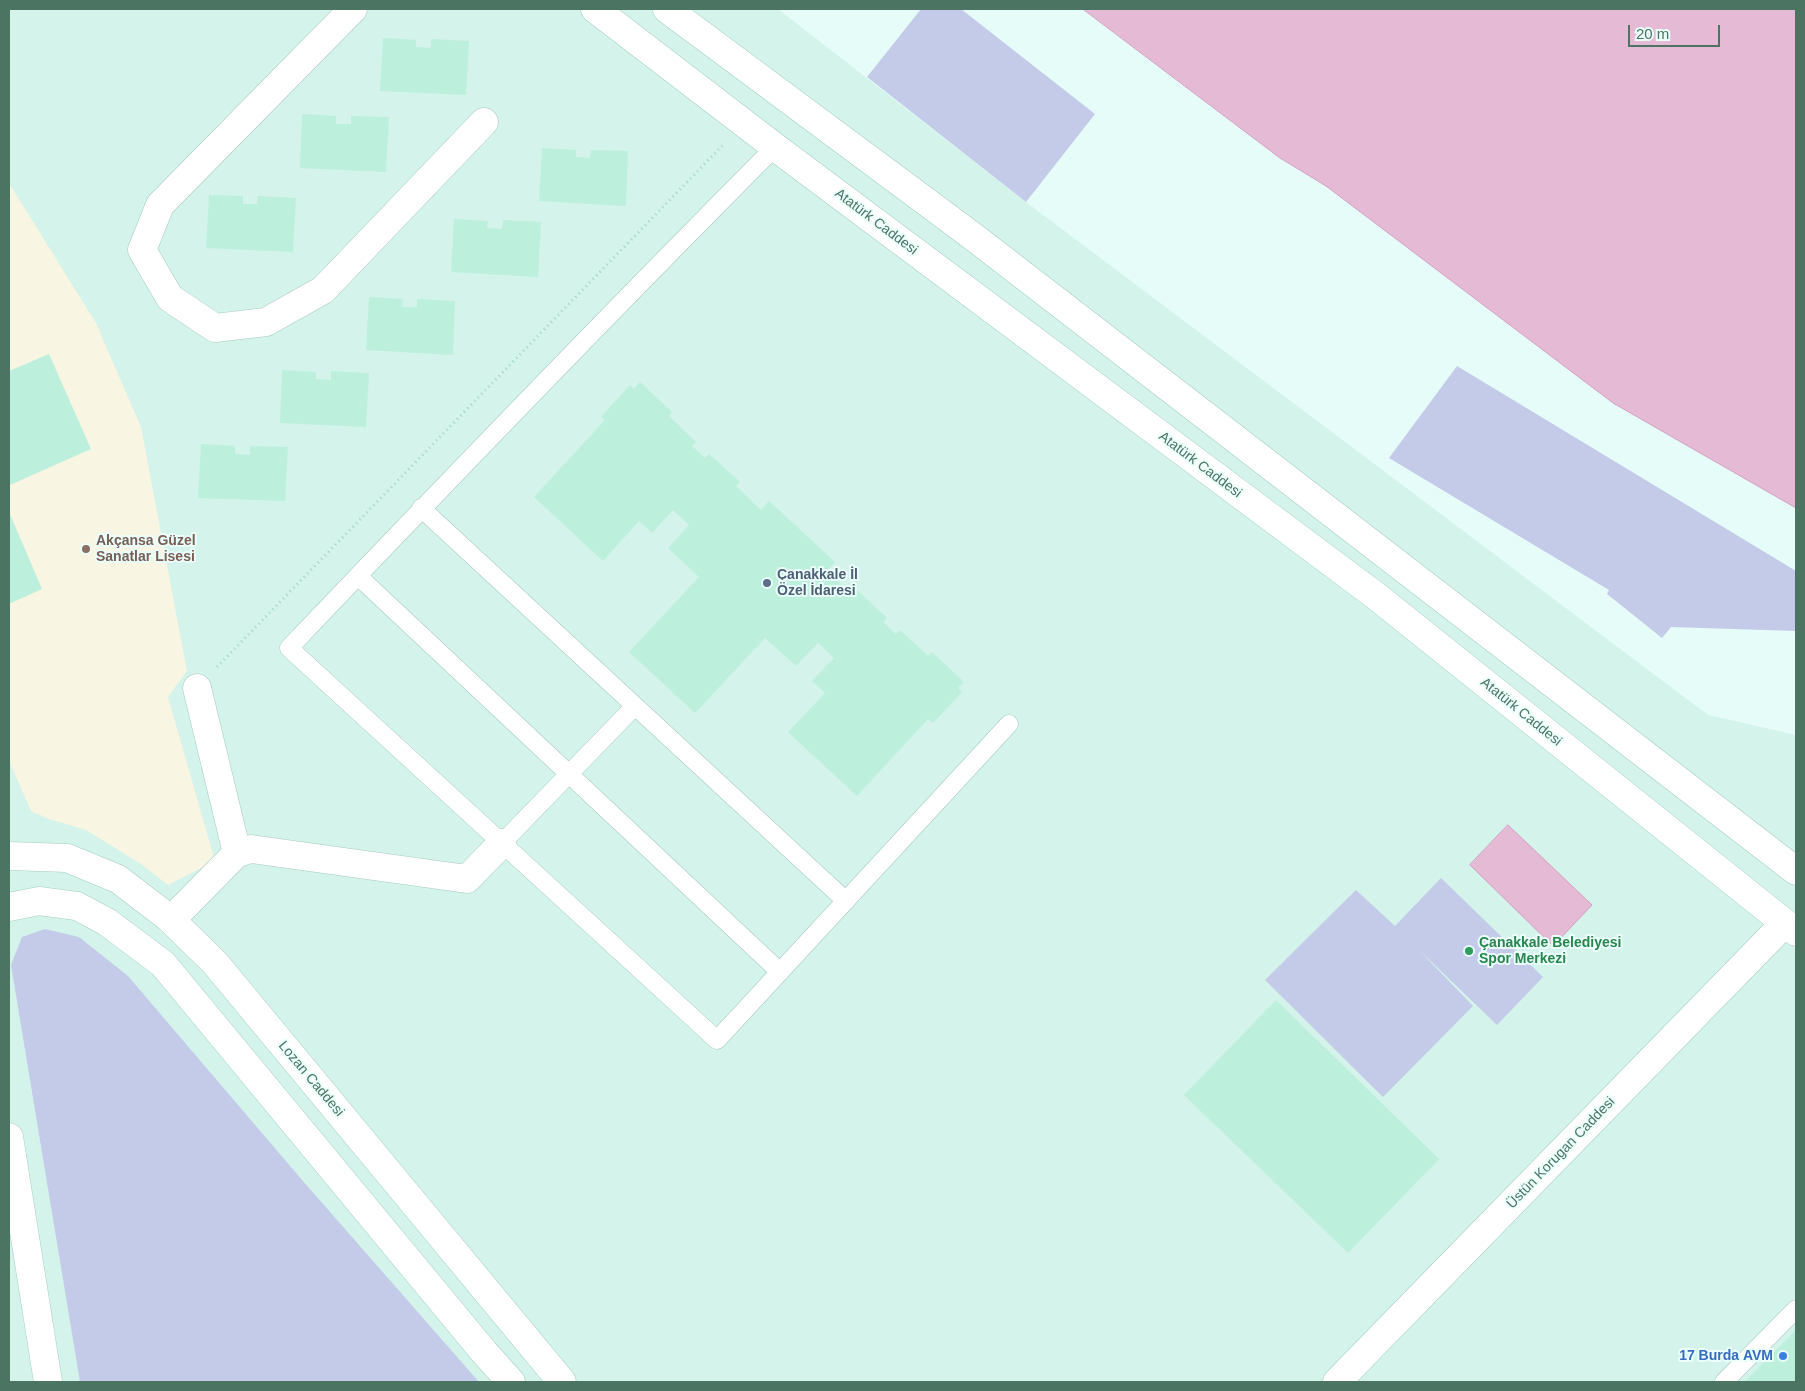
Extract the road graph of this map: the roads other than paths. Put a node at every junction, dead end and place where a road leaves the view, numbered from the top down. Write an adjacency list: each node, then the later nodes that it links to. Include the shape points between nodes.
1 (353, 9): 4 (street, via 160,205 142,250 170,298 215,328 266,322 323,290)
2 (595, 9): 5 (street, Atatürk Caddesi)
3 (667, 9): 15 (street, via 979,241)
4 (484, 122)
5 (775, 147): 6 (lane); 19 (street, Atatürk Caddesi, via 1376,596)
6 (421, 508): 7 (lane); 9 (lane)
7 (358, 576): 11 (lane); 12 (lane, via 289,648)
8 (196, 688): 13 (street)
9 (635, 706): 11 (lane); 16 (lane)
10 (1009, 724): 16 (lane)
11 (569, 774): 12 (lane); 20 (lane)
12 (502, 843): 13 (street, via 467,879 250,849); 20 (lane, via 717,1040)
13 (237, 853): 18 (street)
14 (9, 856): 18 (street, Lozan Caddesi, via 67,858 118,879)
15 (1796, 872)
16 (846, 901): 20 (lane)
17 (9, 907): 24 (street, via 39,901 77,906 107,922 163,964)
18 (171, 920): 25 (street, Lozan Caddesi, via 215,963)
19 (1790, 928): 26 (street, Üstün Korugan Caddesi)
20 (780, 972)
21 (9, 1137): 23 (street)
22 (1796, 1309): 27 (lane)
23 (48, 1382)
24 (512, 1382)
25 (562, 1382)
26 (1337, 1382)
27 (1724, 1382)

